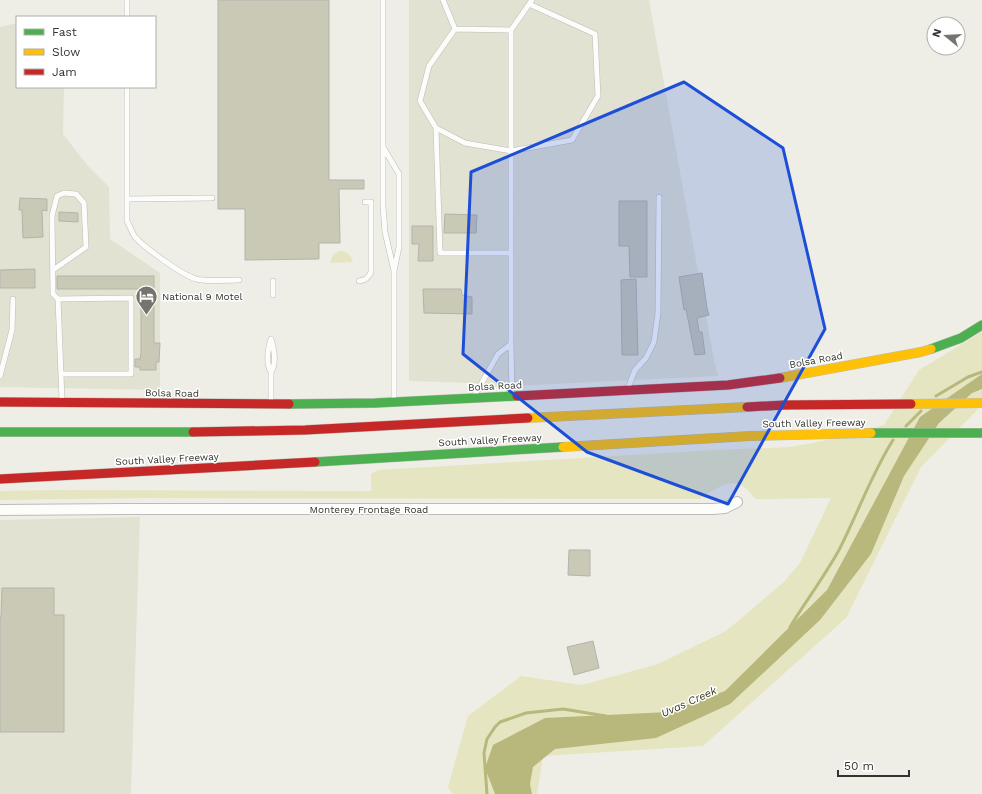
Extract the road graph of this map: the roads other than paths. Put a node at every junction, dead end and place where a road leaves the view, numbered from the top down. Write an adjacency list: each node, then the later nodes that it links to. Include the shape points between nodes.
1 (127, 0): 5 (lane)
2 (383, 0): 10 (lane)
3 (442, 0): 6 (lane)
4 (531, 2): 7 (lane); 11 (lane, via 595,34 598,96 572,140)
5 (127, 16)
6 (455, 29): 7 (lane); 9 (lane, via 429,66 420,101)
7 (511, 30): 11 (lane)
8 (127, 88): 14 (lane)
9 (436, 128): 11 (lane, via 465,143); 16 (lane, via 440,253)
10 (382, 147): 18 (lane, via 385,232); 18 (lane, via 400,174 399,248)
11 (511, 151): 16 (lane)
12 (659, 197): 30 (lane, via 658,313 654,342 646,358 635,370)
13 (212, 198): 14 (lane)
14 (127, 199): 19 (lane, via 127,221 134,236 146,247 187,276 196,279)
15 (365, 202): 21 (lane, via 371,202 371,272 364,280)
16 (511, 252): 26 (lane)
17 (53, 270): 17 (lane, via 54,203 57,196 64,193 76,194 84,203 86,247); 24 (lane, via 53,294)
18 (394, 271): 35 (lane)
19 (239, 280)
20 (273, 281): 22 (lane)
21 (359, 281)
22 (273, 295)
23 (13, 299): 29 (lane, via 12,330)
24 (58, 299): 28 (lane); 28 (lane, via 131,298 131,374)
25 (982, 325): 30 (main road, Bolsa Road, via 941,346 906,355 756,382)
26 (511, 344): 31 (lane); 32 (lane, via 498,354)
27 (271, 372): 27 (lane, via 274,367 271,339 268,350 268,367); 37 (lane)
28 (62, 374): 34 (lane)
29 (0, 376)
30 (627, 390): 31 (main road, Bolsa Road)
31 (512, 396): 32 (main road, Bolsa Road)
32 (474, 398): 35 (main road, Bolsa Road)
33 (0, 402): 34 (main road, Bolsa Road)
34 (62, 402): 37 (main road, Bolsa Road)
35 (394, 402): 37 (main road, Bolsa Road)
36 (982, 403): 38 (main road, South Valley Freeway, via 736,407 305,430)
37 (271, 404)
38 (0, 432)
39 (982, 433): 40 (main road, South Valley Freeway, via 792,434)
40 (0, 479)
41 (737, 502): 42 (street, Monterey Frontage Road, via 725,508 713,509)
42 (0, 510)

